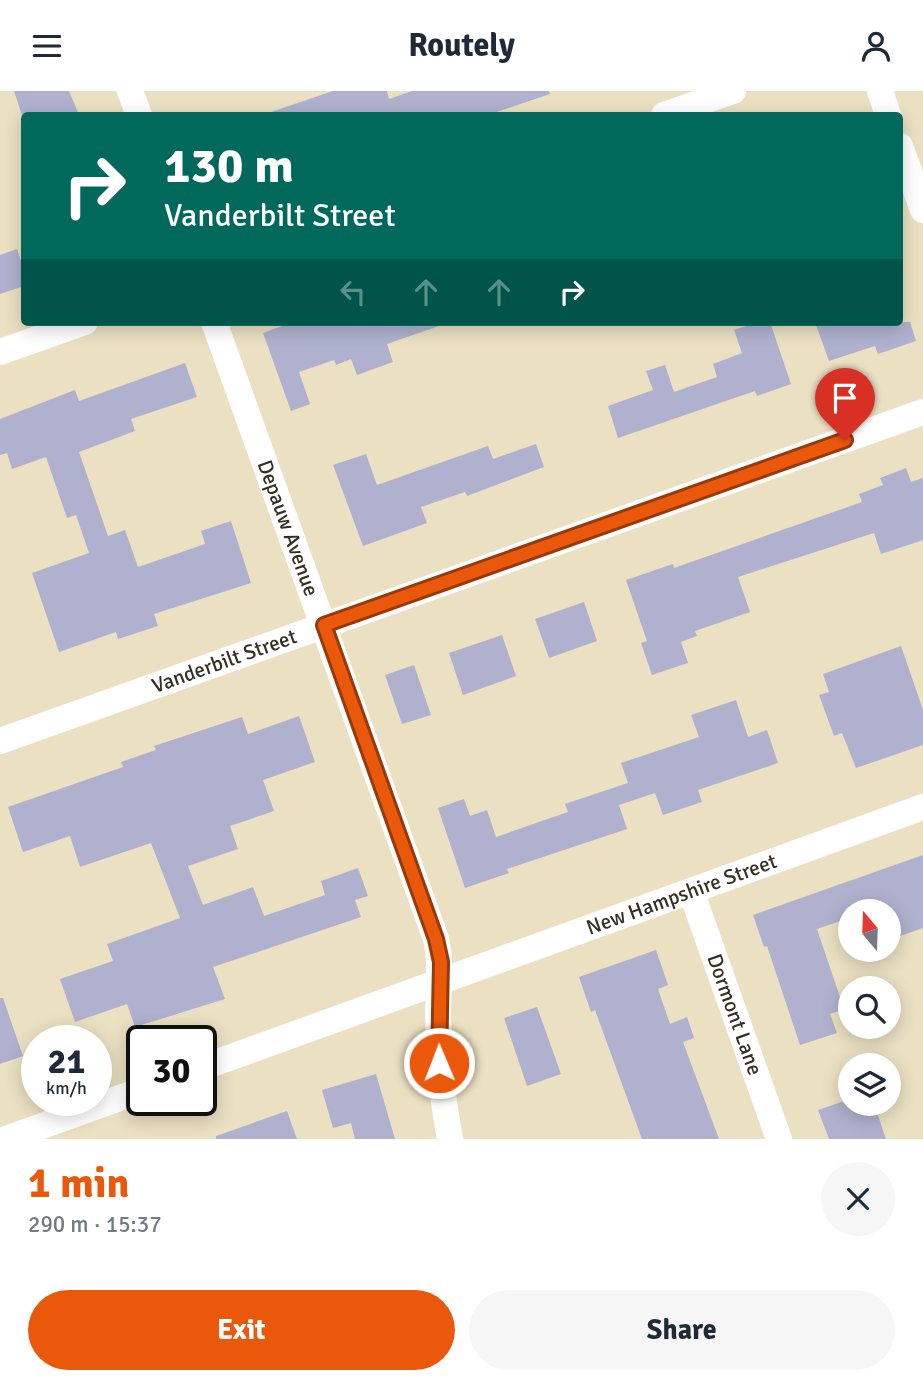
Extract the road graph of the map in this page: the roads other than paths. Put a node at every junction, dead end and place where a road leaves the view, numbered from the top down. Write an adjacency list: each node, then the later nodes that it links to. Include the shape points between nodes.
1 (130, 91): 4 (street)
2 (733, 91): 5 (street)
3 (880, 91): 6 (street)
4 (138, 112)
5 (673, 112)
6 (887, 112)
7 (903, 154): 8 (street)
8 (923, 210)
9 (74, 326): 11 (street)
10 (215, 326): 13 (street, Depauw Avenue)
11 (0, 352)
12 (923, 412): 13 (street, Vanderbilt Street)
13 (324, 625): 14 (street, Vanderbilt Street); 17 (street, Depauw Avenue, via 436,939)
14 (0, 741)
15 (923, 807): 16 (street, New Hampshire Street)
16 (691, 891): 17 (street, New Hampshire Street); 22 (street, Dormont Lane)
17 (439, 982): 18 (street, New Hampshire Street); 21 (street, Depauw Avenue, via 440,1088)
18 (217, 1062)
19 (126, 1096): 20 (street)
20 (6, 1139)
21 (450, 1139)
22 (779, 1139)

